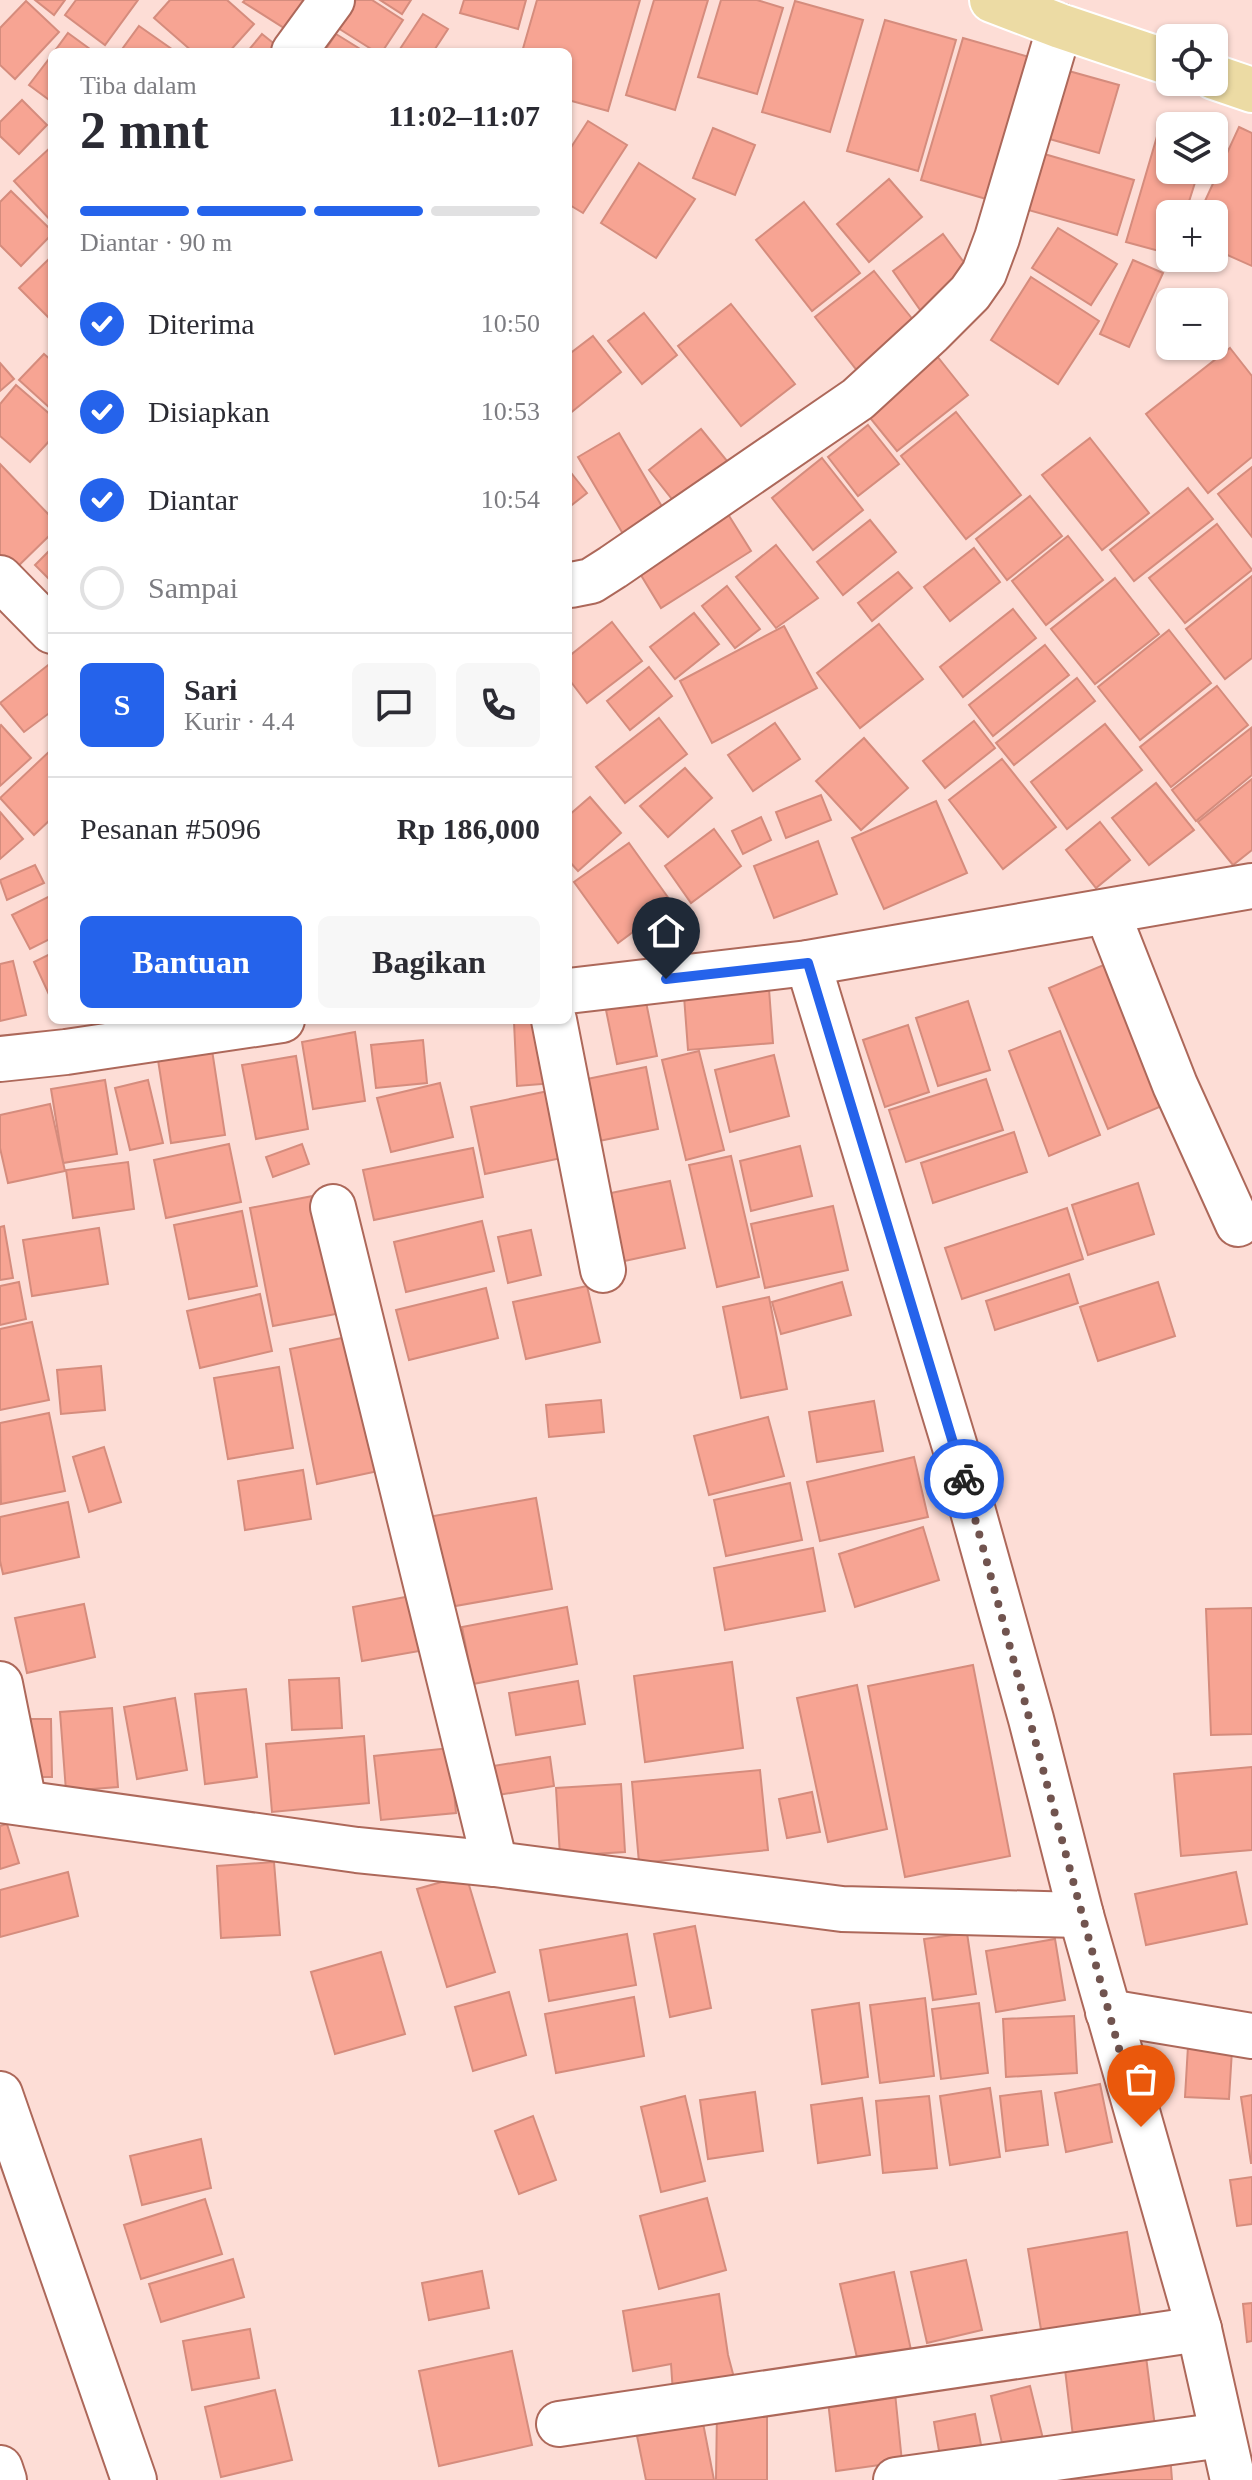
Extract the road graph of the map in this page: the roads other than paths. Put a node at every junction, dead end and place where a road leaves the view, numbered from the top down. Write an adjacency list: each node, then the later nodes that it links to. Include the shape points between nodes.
1 (332, 0): 4 (street)
2 (992, 0): 3 (main road)
3 (1060, 26): 5 (main road); 9 (street, via 997,238 970,293 858,399 613,567 591,581)
4 (297, 48)
5 (1156, 58)
6 (1228, 82): 7 (main road)
7 (1252, 90)
8 (0, 578): 10 (street)
9 (572, 585)
10 (48, 627)
11 (1252, 886): 12 (street)
12 (1107, 912): 13 (street); 19 (street, via 1175,1085)
13 (808, 963): 14 (street); 24 (street, via 955,1447)
14 (572, 991)
15 (255, 1024): 17 (street)
16 (555, 1024): 20 (street)
17 (0, 1059)
18 (333, 1207): 23 (street)
19 (1238, 1224)
20 (603, 1270)
21 (0, 1684): 22 (street)
22 (12, 1802): 23 (street)
23 (495, 1864): 24 (street, via 842,1909)
24 (1081, 1915): 25 (street)
25 (1108, 2012): 26 (street); 28 (street)
26 (1252, 2036)
27 (0, 2094): 33 (street)
28 (1199, 2329): 29 (street); 30 (street)
29 (559, 2424)
30 (1222, 2435): 34 (street); 35 (street)
31 (0, 2468): 32 (street)
32 (4, 2480)
33 (134, 2480)
34 (896, 2480)
35 (1233, 2480)

